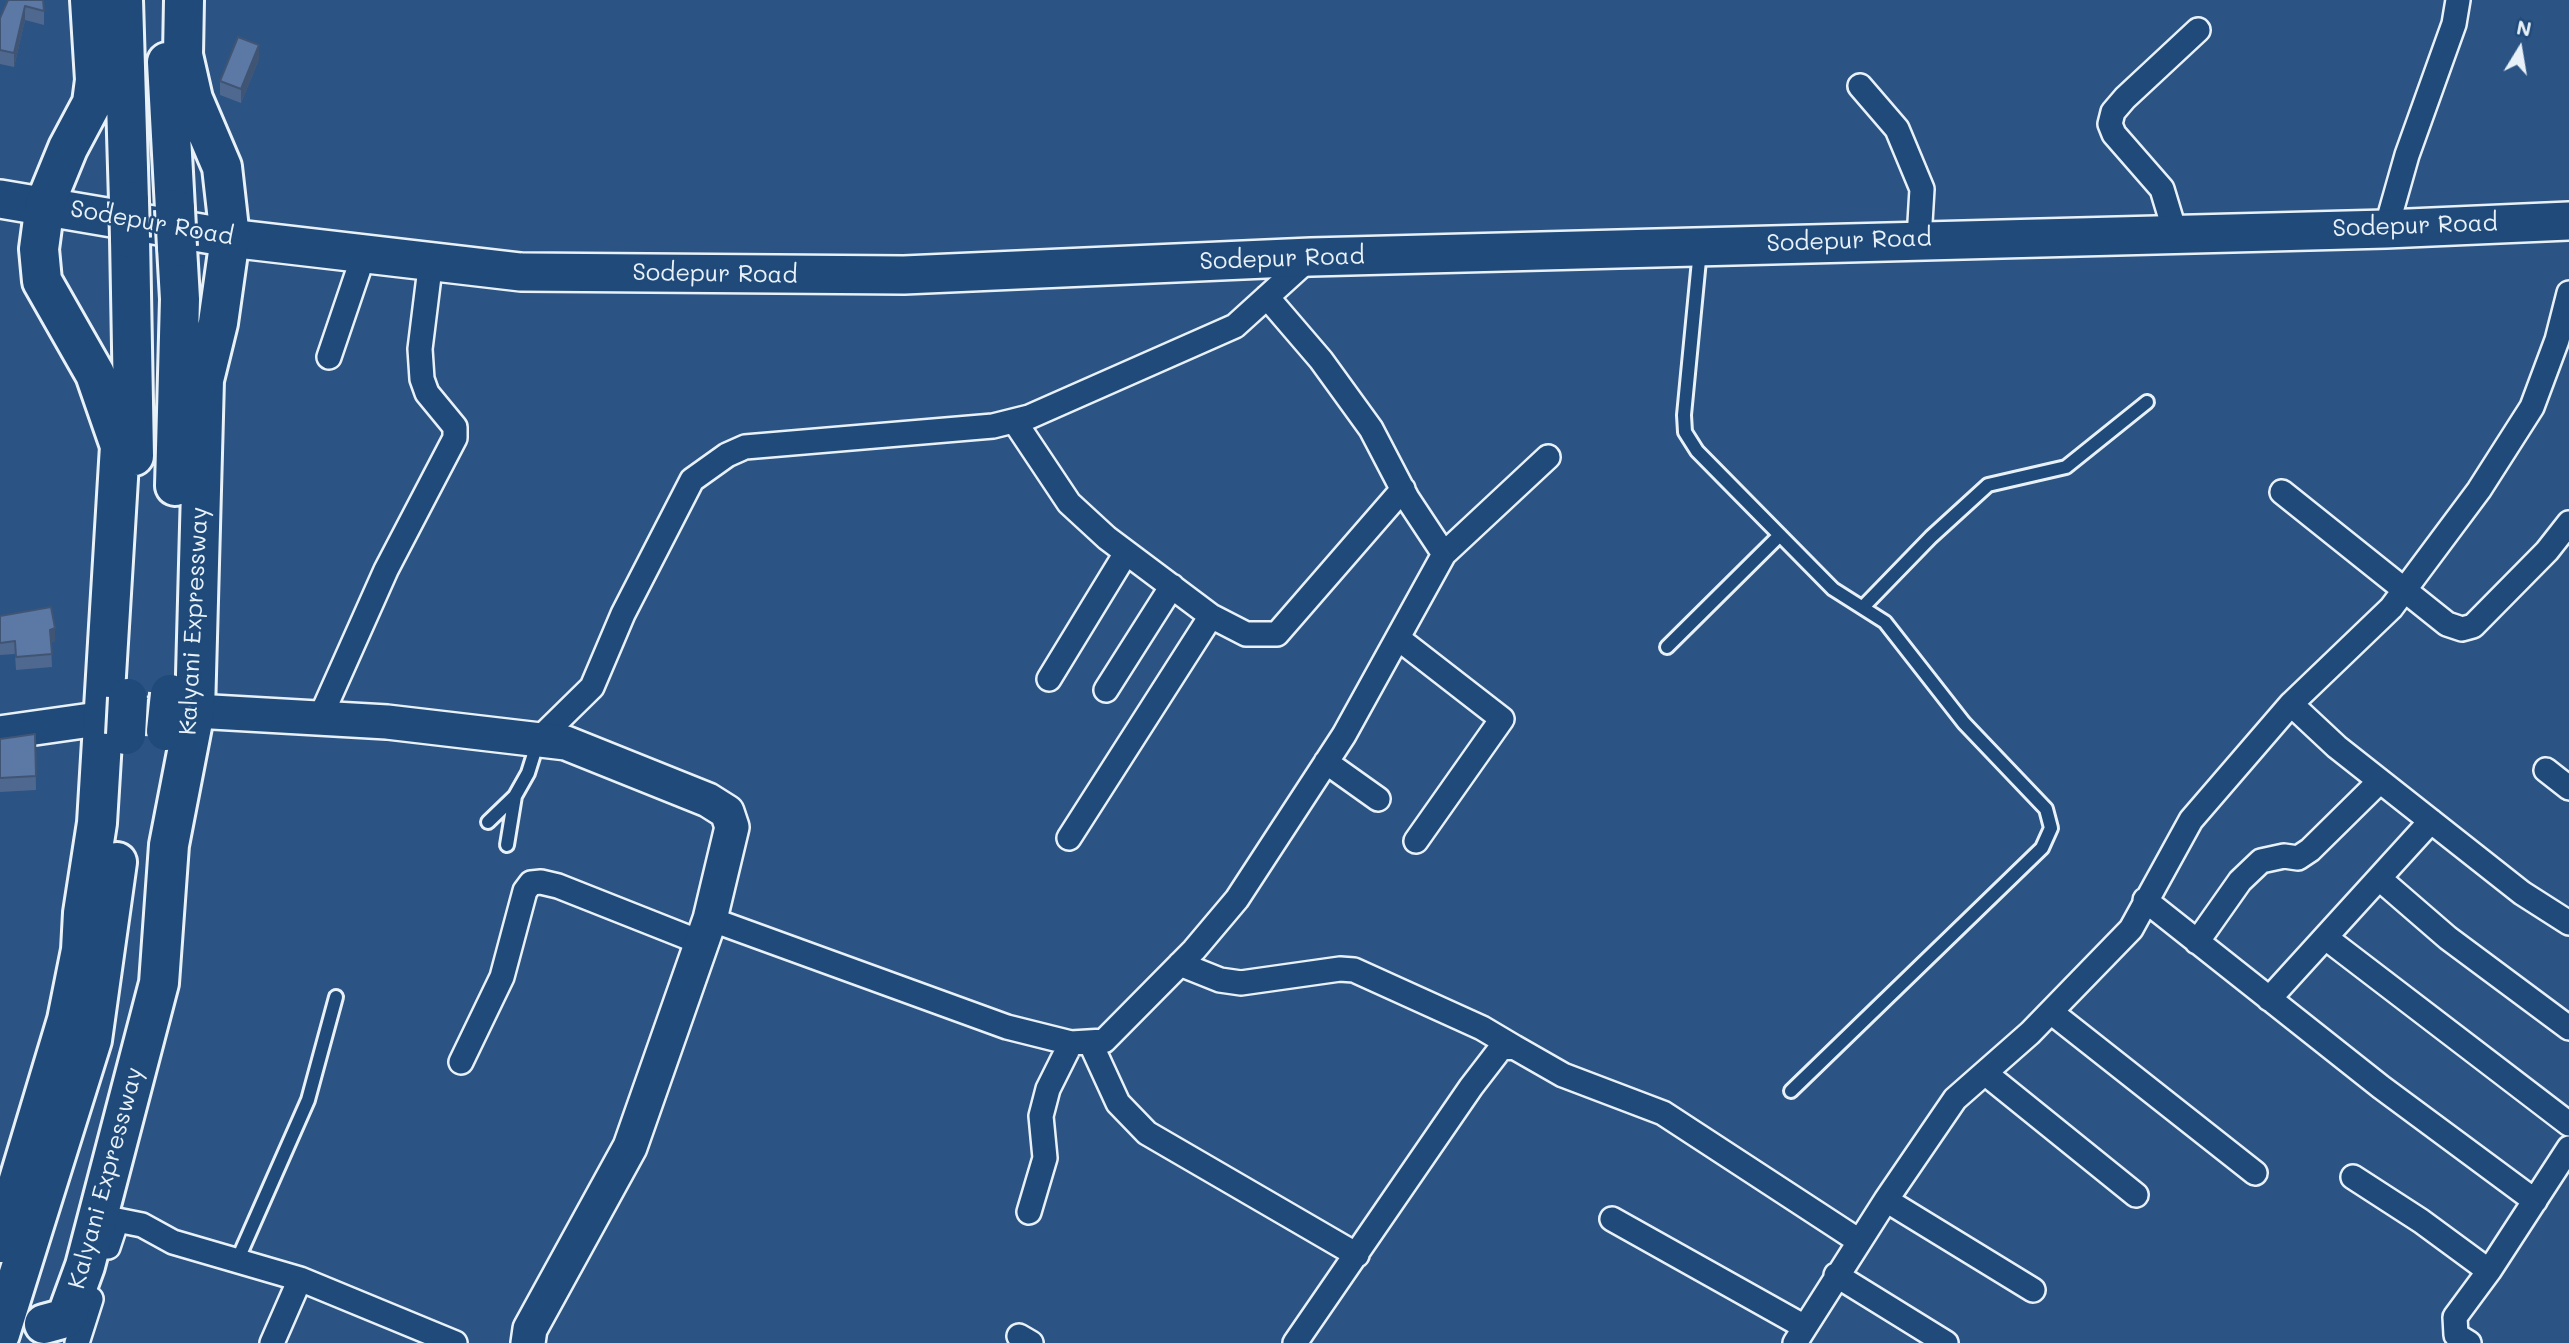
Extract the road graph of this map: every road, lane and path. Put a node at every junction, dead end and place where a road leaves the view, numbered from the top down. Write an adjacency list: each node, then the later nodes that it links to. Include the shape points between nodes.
1 (90, 0): 9 (highway, via 92,103)
2 (123, 0): 41 (highway, bridge, via 135,586)
3 (164, 0): 40 (highway, bridge, via 180,299)
4 (184, 0): 13 (highway, Kalyani Expressway, via 183,55 193,99 222,167)
5 (2458, 0): 11 (street)
6 (2197, 30): 12 (street, via 2125,98 2110,124 2161,189)
7 (1860, 86): 14 (street, via 1897,129 1922,189)
8 (0, 199): 9 (main road, Sodepur Road)
9 (46, 204): 13 (main road, Sodepur Road); 41 (highway, via 39,249 42,281 95,374 120,446)
10 (2569, 220): 11 (main road, Sodepur Road)
11 (2386, 229): 12 (main road, Sodepur Road)
12 (2175, 232): 14 (main road, Sodepur Road)
13 (230, 238): 16 (main road, Sodepur Road); 40 (highway, Kalyani Expressway, via 218,323 204,380)
14 (1919, 239): 15 (main road, Sodepur Road)
15 (1700, 246): 17 (main road, Sodepur Road); 28 (lane, via 1685,432 1697,451)
16 (365, 251): 18 (main road, Sodepur Road); 21 (street)
17 (1311, 257): 18 (main road, Sodepur Road, via 904,275 521,272); 20 (street)
18 (431, 260): 42 (street, via 420,349 422,379 427,393 455,427 454,438 386,569)
19 (2569, 293): 32 (street, via 2532,407 2479,490)
20 (1267, 297): 23 (street, via 1235,326); 25 (street, via 1321,360 1364,421)
21 (330, 357)
22 (2147, 402): 33 (lane, via 2066,467 1987,485)
23 (1015, 422): 29 (street, via 1069,503); 44 (street, via 745,447 713,464 692,480 623,614 592,687)
24 (1548, 457): 30 (street)
25 (1403, 489): 30 (street); 34 (street, via 1277,634 1246,634)
26 (2282, 492): 32 (street)
27 (2569, 523): 32 (street, via 2473,626 2462,629 2447,624)
28 (1780, 535): 33 (lane, via 1833,589); 36 (lane)
29 (1126, 553): 31 (street); 37 (street)
30 (1444, 554): 35 (street)
31 (1172, 586): 34 (street); 38 (street)
32 (2404, 590): 39 (street)
33 (1864, 606): 71 (lane, via 1885,622 1964,723 2046,809 2051,828 2042,848)
34 (1211, 616): 53 (street)
35 (1399, 639): 45 (street); 54 (street, via 1502,719)
36 (1667, 647)
37 (1049, 679)
38 (1106, 690)
39 (2291, 704): 47 (street); 57 (street, via 2191,820)
40 (177, 712): 41 (street); 42 (street); 90 (highway, via 133,1026 74,1238)
41 (119, 717): 43 (street); 82 (highway, via 66,1020); 89 (highway, via 117,868 92,1040)
42 (320, 718): 44 (street)
43 (0, 733)
44 (538, 740): 49 (lane); 59 (street, via 566,743 708,800 727,812 732,827)
45 (1326, 762): 50 (street); 62 (street, via 1237,899)
46 (2546, 770): 48 (street)
47 (2380, 781): 51 (street); 61 (street, via 2310,850 2298,858 2261,861 2240,881)
48 (2569, 788)
49 (515, 796): 52 (lane); 55 (lane)
50 (1378, 799)
51 (2431, 821): 56 (street); 58 (street, via 2522,893)
52 (488, 822)
53 (1069, 838)
54 (1416, 841)
55 (507, 845)
56 (2381, 880): 60 (street); 66 (street, via 2448,938)
57 (2145, 900): 61 (street); 65 (street, via 2130,929)
58 (2569, 923)
59 (706, 931): 67 (street, via 1007,1027); 69 (street, via 541,881 531,883 502,977); 95 (street, via 630,1147 530,1329)
60 (2326, 938): 64 (street); 72 (street)
61 (2197, 942): 64 (street)
62 (1180, 964): 67 (street, via 1104,1041); 68 (street, via 1241,983 1354,970 1471,1022)
63 (336, 997): 84 (lane, via 307,1100)
64 (2269, 999): 78 (street)
65 (2051, 1012): 70 (street); 74 (street)
66 (2569, 1028)
67 (1081, 1043): 79 (street, via 1048,1088 1041,1134 1045,1158); 83 (street, via 1118,1103 1147,1133)
68 (1514, 1047): 81 (street, via 1563,1075 1663,1113); 83 (street, via 1502,1048 1490,1062)
69 (461, 1062)
70 (1985, 1073): 76 (street); 77 (street, via 1955,1099)
71 (1791, 1091)
72 (2569, 1124)
73 (2569, 1149): 78 (street)
74 (2255, 1173)
75 (2353, 1177): 85 (street)
76 (2136, 1195)
77 (1886, 1200): 81 (street); 88 (street)
78 (2535, 1201): 85 (street)
79 (1029, 1212)
80 (1612, 1219): 91 (street)
81 (1859, 1241): 86 (street)
82 (0, 1243)
83 (1357, 1255): 96 (street)
84 (237, 1261): 87 (street); 93 (street, via 117,1220)
85 (2489, 1271): 98 (street, via 2453,1322 2456,1335)
86 (1836, 1275): 91 (street); 97 (street)
87 (300, 1279): 92 (street); 94 (street)
88 (2033, 1290)
89 (2, 1314)
90 (38, 1333)
91 (1799, 1335)
92 (446, 1342)
93 (77, 1343)
94 (272, 1343)
95 (528, 1343)
96 (1295, 1343)
97 (1946, 1343)
98 (2469, 1343)

